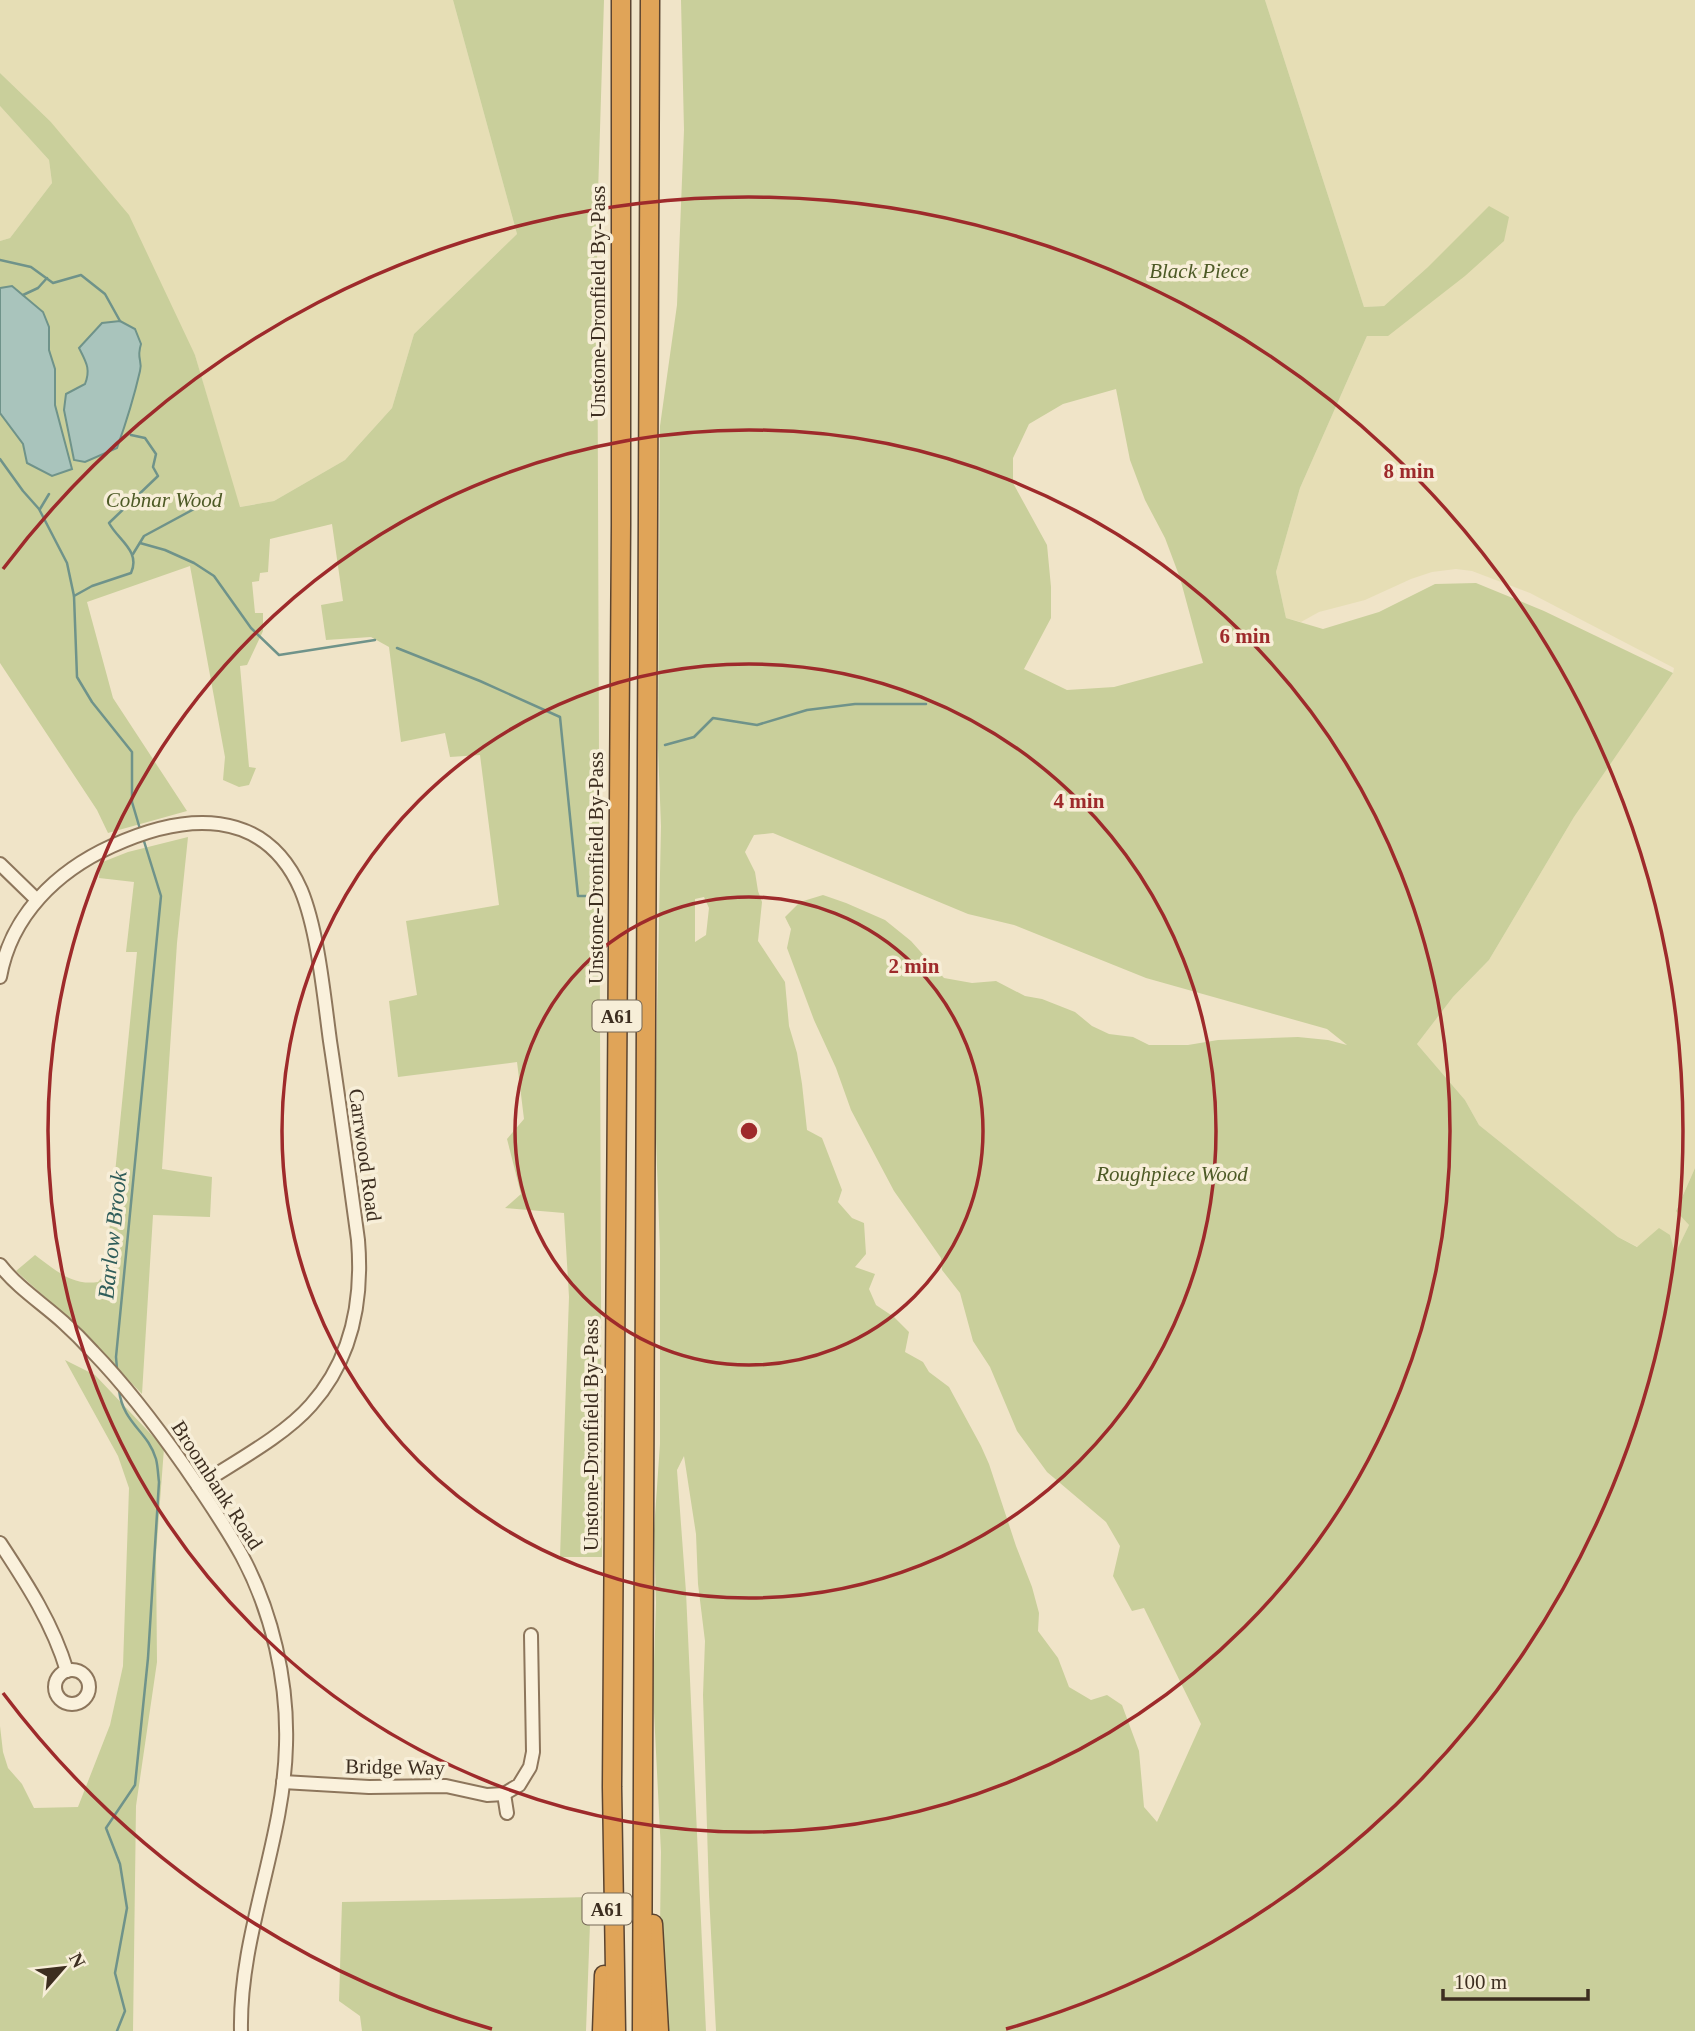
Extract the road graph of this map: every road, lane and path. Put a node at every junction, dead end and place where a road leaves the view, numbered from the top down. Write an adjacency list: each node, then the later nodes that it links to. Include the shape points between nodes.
1 (621, 0): 12 (highway, Unstone-Dronfield By-Pass / A61)
2 (650, 0): 15 (highway, A61)
3 (0, 864): 4 (street)
4 (36, 899): 5 (street, via 9,944); 7 (street, Carrwood Road, via 85,858 119,842 201,821 233,825 275,850 301,891 309,918 360,1265 357,1312 348,1344 311,1406)
5 (0, 976)
6 (0, 1265): 7 (street, Broombank Road, via 106,1367 163,1435)
7 (198, 1486): 11 (street, Broombank Road, via 244,1559 268,1619 285,1703)
8 (0, 1543): 10 (street, via 57,1639)
9 (531, 1635): 13 (street, via 533,1752 519,1785)
10 (67, 1671)
11 (283, 1782): 13 (street, Bridge Way, via 446,1786); 16 (street, Broombank Road, via 243,1976)
12 (612, 1787): 17 (highway, A61); 18 (highway, Unstone-Dronfield By-Pass / A61)
13 (505, 1794): 14 (street)
14 (507, 1813)
15 (643, 1827): 19 (highway, A61); 20 (highway, A61)
16 (241, 2031)
17 (602, 2031)
18 (616, 2031)
19 (642, 2031)
20 (659, 2031)

